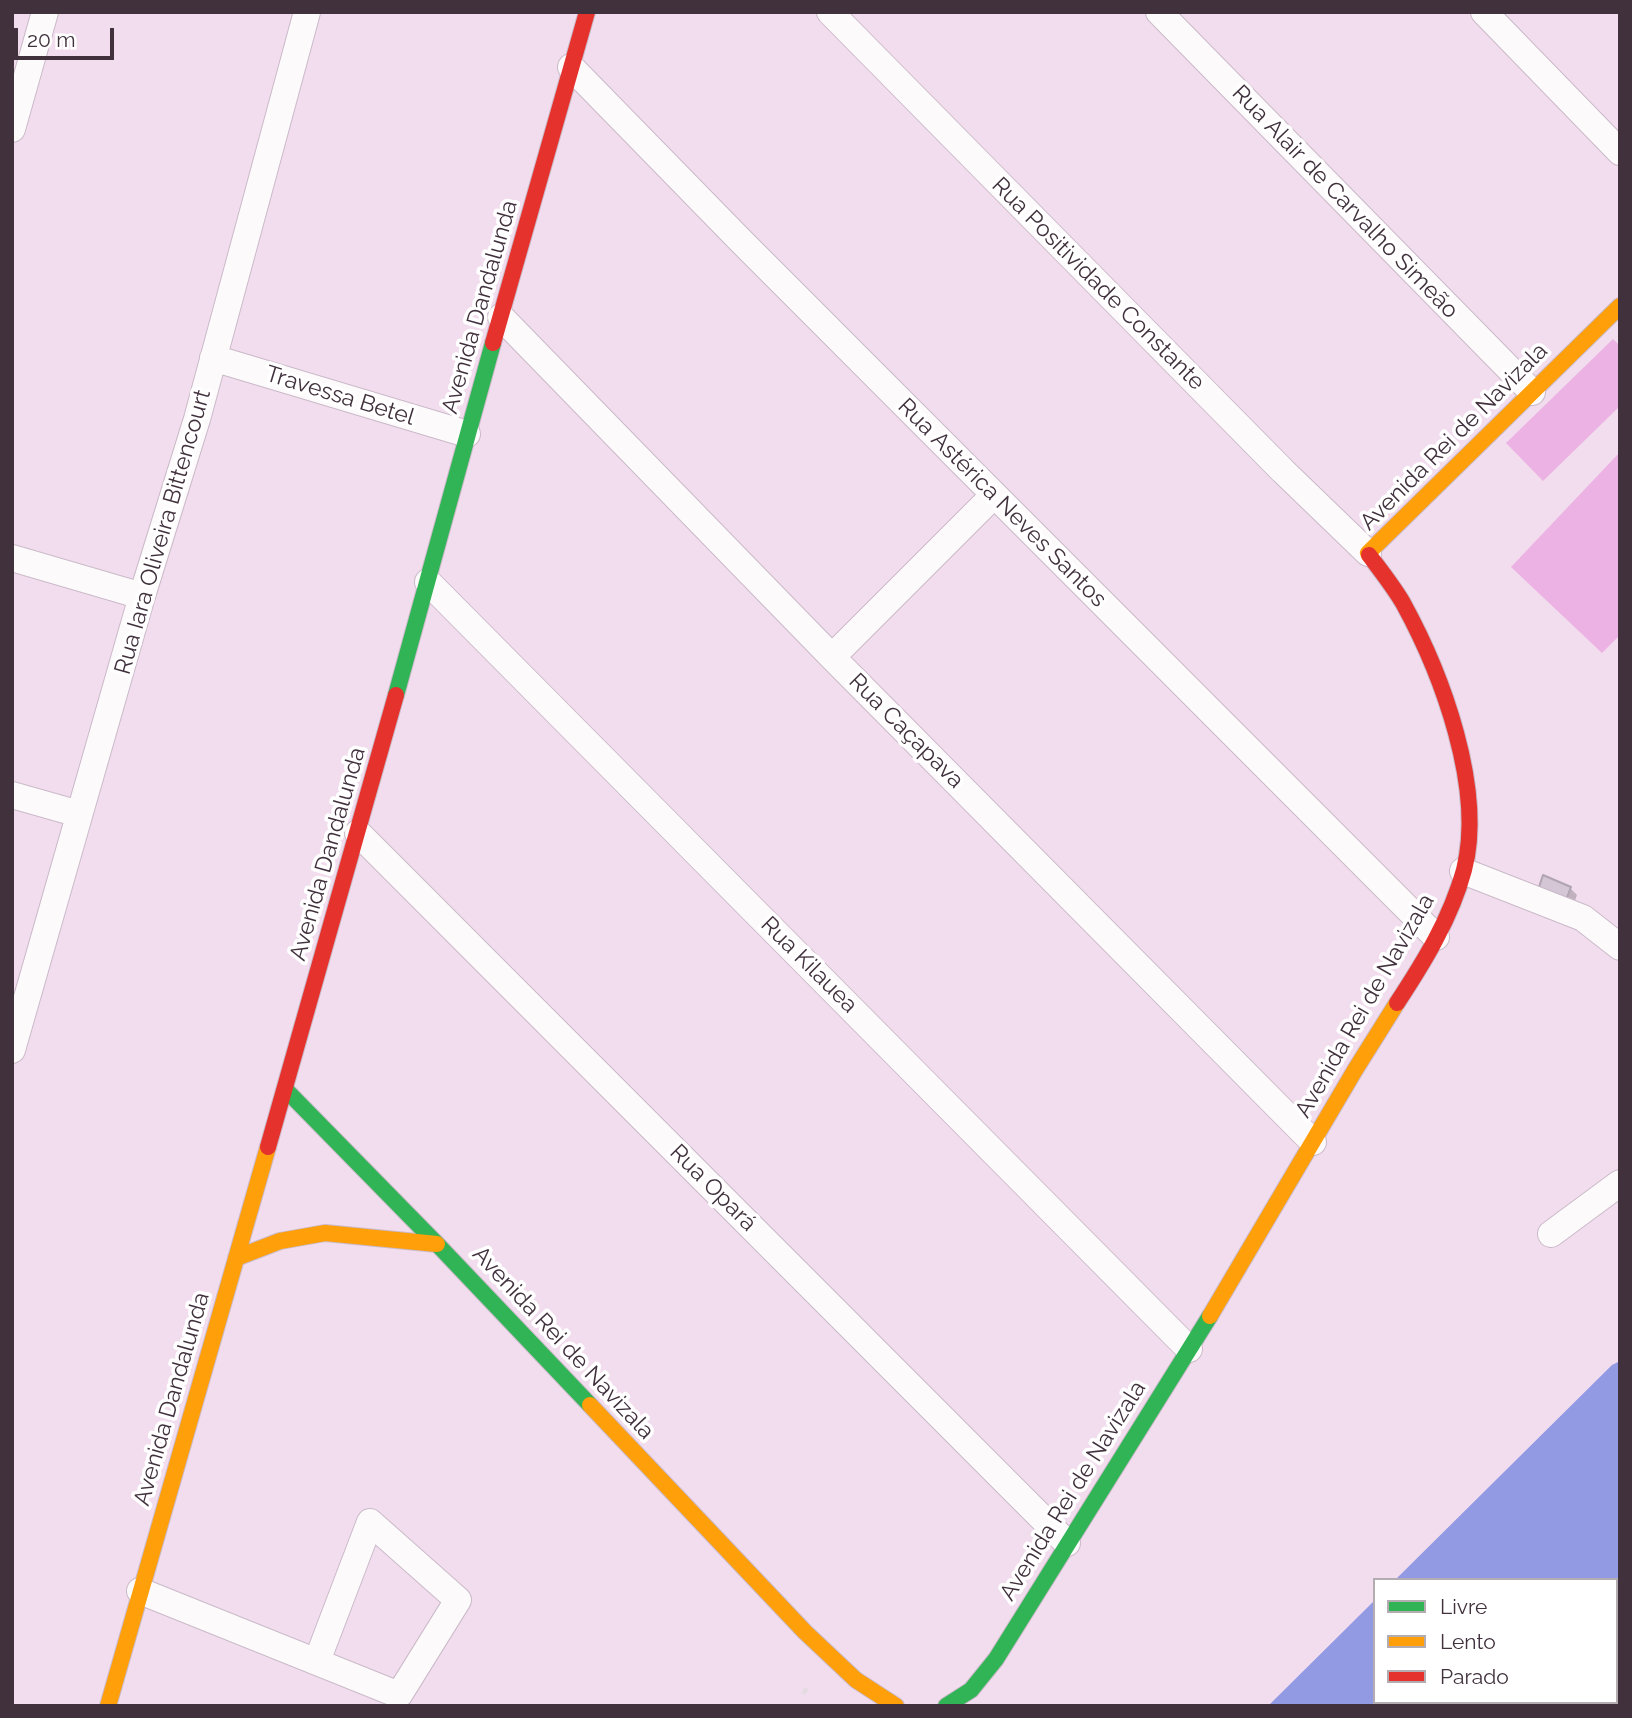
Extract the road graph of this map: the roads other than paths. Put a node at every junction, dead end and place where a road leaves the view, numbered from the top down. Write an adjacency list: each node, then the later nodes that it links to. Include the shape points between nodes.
1 (45, 12): 8 (street)
2 (307, 12): 12 (street, Rua Iara Oliveira Bittencourt)
3 (587, 12): 7 (street, Avenida Dandalunda)
4 (831, 12): 16 (street, Rua Positividade Constante)
5 (1159, 12): 13 (street, Rua Alair de Carvalho Simeão)
6 (1485, 12): 9 (street)
7 (571, 67): 11 (street, Avenida Dandalunda); 15 (street, Rua Astérica Neves Santos)
8 (12, 129)
9 (1620, 152)
10 (1620, 306): 13 (street, Avenida Rei de Navizala)
11 (501, 317): 14 (street, Avenida Dandalunda); 20 (street, Rua Caçapava)
12 (213, 358): 14 (street, Travessa Betel); 19 (street, Rua Iara Oliveira Bittencourt)
13 (1532, 392): 16 (street, Avenida Rei de Navizala)
14 (467, 434): 18 (street, Avenida Dandalunda)
15 (994, 495): 20 (street); 25 (street, Rua Astérica Neves Santos)
16 (1368, 553): 24 (street, Avenida Rei de Navizala, via 1403,604 1425,649 1460,749 1472,817)
17 (12, 558): 19 (street)
18 (428, 582): 23 (street, Avenida Dandalunda); 34 (street, Rua Kilauea)
19 (142, 596): 22 (street, Rua Iara Oliveira Bittencourt)
20 (832, 657): 29 (street, Rua Caçapava)
21 (12, 795): 22 (street)
22 (79, 814): 27 (street, Rua Iara Oliveira Bittencourt)
23 (358, 833): 28 (street, Avenida Dandalunda); 35 (street, Rua Opará)
24 (1463, 871): 25 (street, Avenida Rei de Navizala); 26 (street, via 1583,918)
25 (1436, 937): 29 (street, Avenida Rei de Navizala)
26 (1617, 939)
27 (13, 1044)
28 (285, 1089): 32 (street, Avenida Rei de Navizala); 33 (street, Avenida Dandalunda)
29 (1313, 1142): 34 (street, Avenida Rei de Navizala)
30 (1620, 1183): 31 (street)
31 (1551, 1234)
32 (437, 1244): 33 (street, Avenida Rei de Navizala, via 325,1233 280,1241); 39 (street, Avenida Rei de Navizala, via 805,1632 856,1680)
33 (236, 1258): 36 (street, Avenida Dandalunda)
34 (1188, 1349): 35 (street, Avenida Rei de Navizala)
35 (1067, 1543): 40 (street, Avenida Rei de Navizala, via 996,1659 971,1690)
36 (140, 1591): 37 (street); 38 (street, Avenida Dandalunda)
37 (317, 1661): 37 (street, via 399,1695 458,1600 370,1522)
38 (108, 1706)
39 (896, 1706)
40 (946, 1706)

